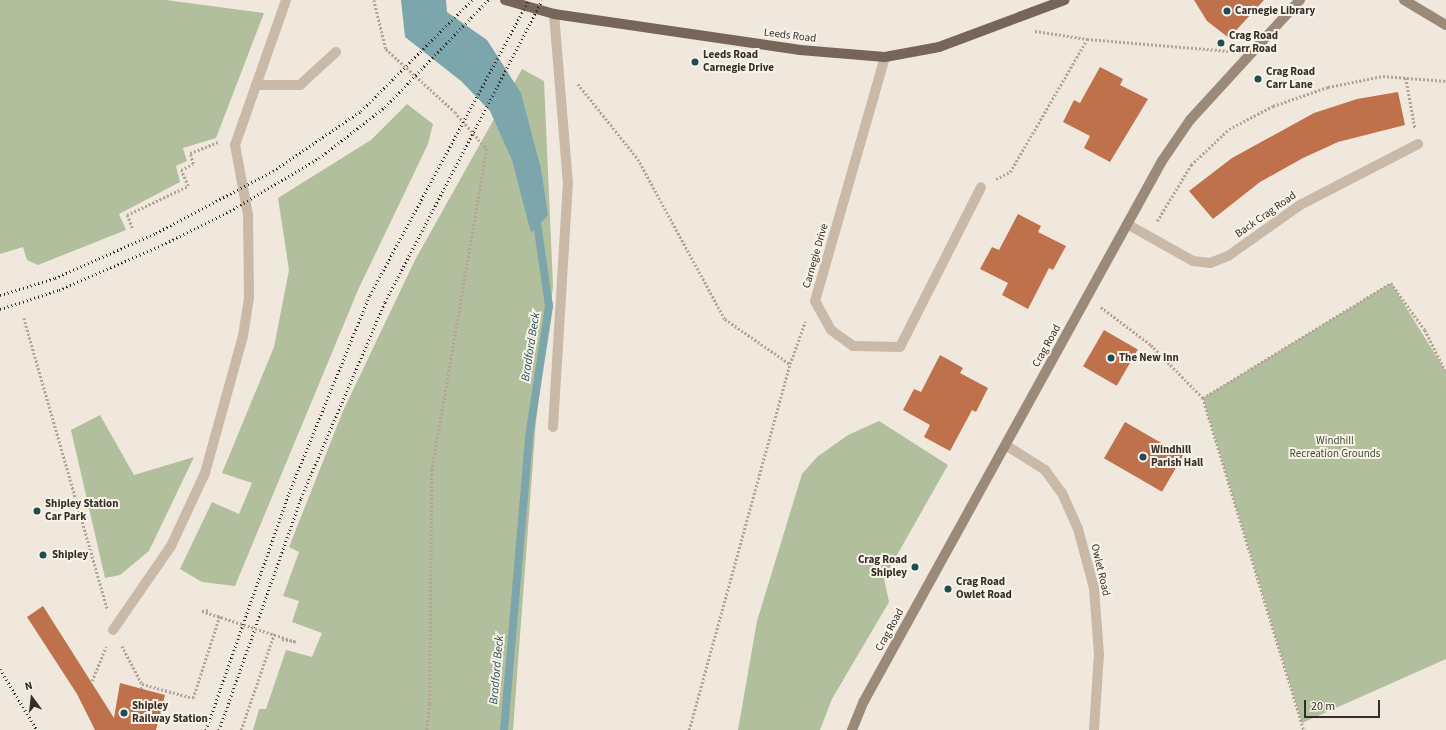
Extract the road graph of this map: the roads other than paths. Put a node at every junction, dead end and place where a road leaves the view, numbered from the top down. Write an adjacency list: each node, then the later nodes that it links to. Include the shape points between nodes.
1 (286, 0): 10 (street)
2 (505, 0): 6 (main road, Leeds Road)
3 (1065, 0): 9 (main road, Leeds Road, via 939,47)
4 (1300, 0): 13 (main road, Crag Road, via 1190,120 1162,161)
5 (1404, 0): 7 (main road)
6 (554, 14): 9 (main road, Leeds Road, via 800,50); 14 (street, via 568,184)
7 (1446, 25)
8 (336, 52): 10 (street, via 300,85)
9 (885, 57): 12 (street, Carnegie Drive, via 815,302 831,330 853,346 900,347)
10 (256, 85): 16 (street, via 237,135 236,159 248,214 249,297 243,336 205,473 172,546)
11 (1418, 144): 13 (street, Back Crag Road, via 1300,205 1228,256 1210,263 1193,261)
12 (981, 187)
13 (1127, 224): 15 (main road, Crag Road)
14 (553, 427)
15 (1007, 446): 17 (main road, Crag Road, via 864,701); 18 (street, Owlet Road, via 1045,470 1062,493 1078,529 1094,588 1099,654)
16 (113, 630)
17 (852, 730)
18 (1094, 730)

